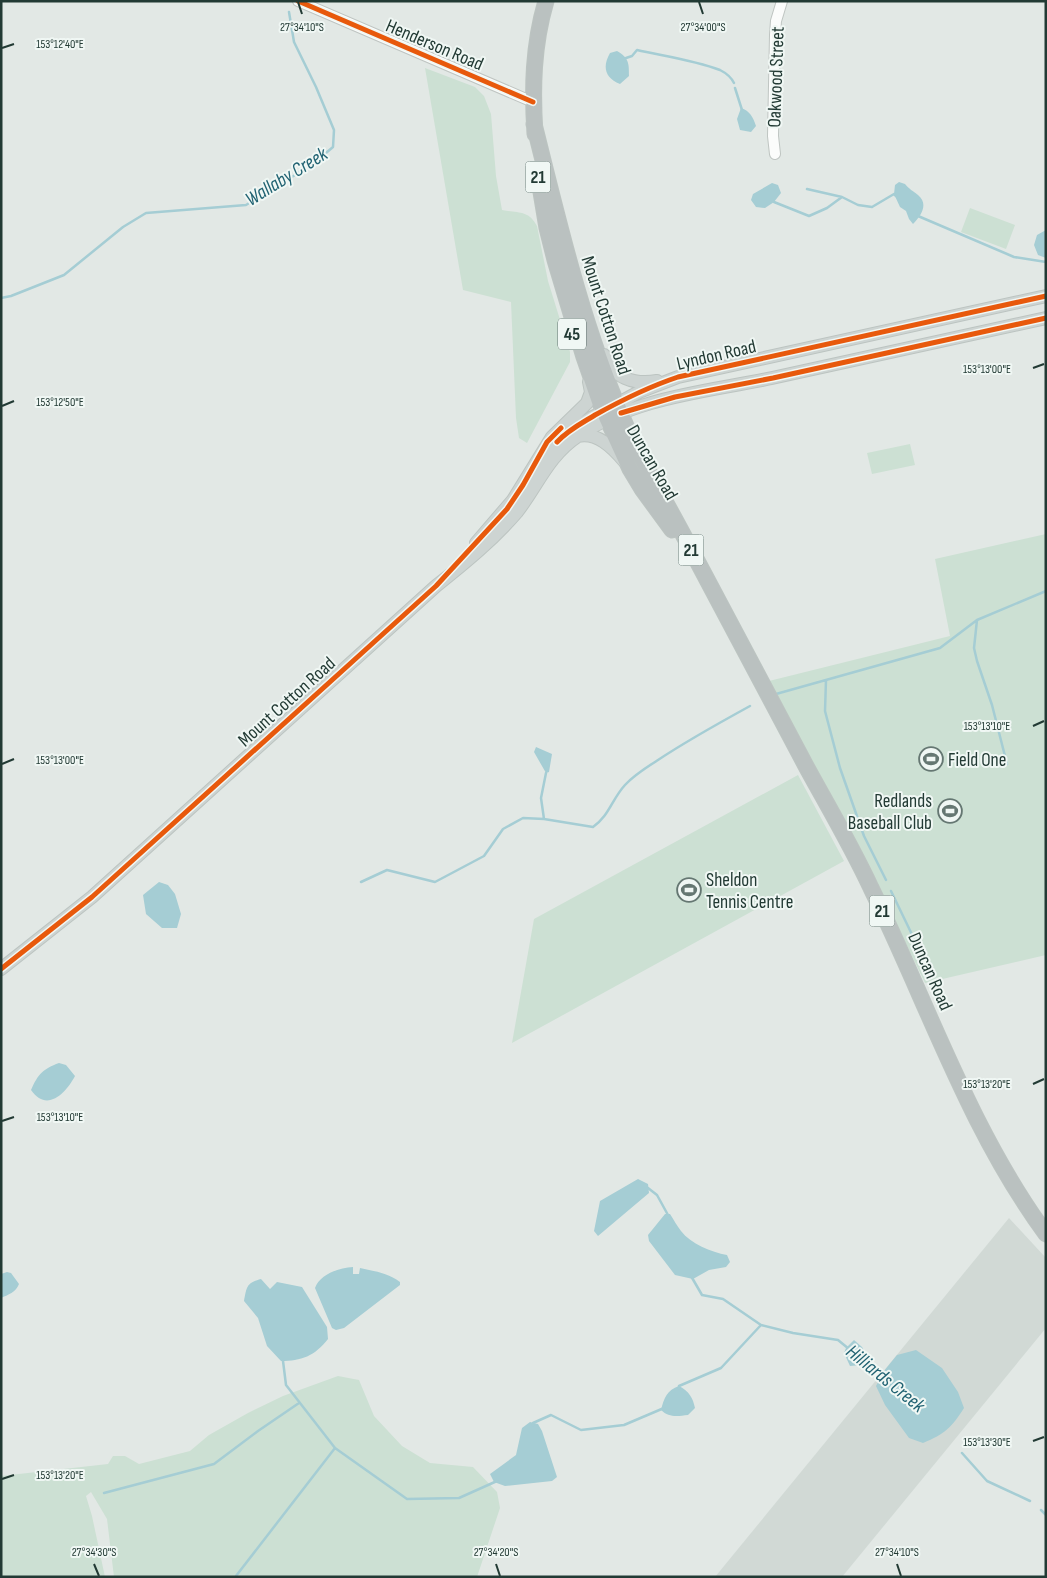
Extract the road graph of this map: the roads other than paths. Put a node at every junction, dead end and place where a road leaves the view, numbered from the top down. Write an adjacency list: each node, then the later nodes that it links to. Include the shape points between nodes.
1 (298, 1): 4 (street, Henderson Road)
2 (546, 1): 4 (highway, Mount Cotton Road / 21, via 534,59)
3 (782, 1): 6 (street, Oakwood Street, via 775,35)
4 (533, 102): 5 (highway, Mount Cotton Road / 21)
5 (534, 124): 7 (highway, Mount Cotton Road / 21); 8 (highway, Mount Cotton Road / 21)
6 (775, 154)
7 (547, 228): 14 (highway, Duncan Road / 21, via 572,318); 17 (main road, Mount Cotton Road / 45, via 548,250 590,387 590,398 552,437 510,505)
8 (569, 262): 12 (main road, via 612,370 620,377 642,382); 14 (highway, Mount Cotton Road / 21)
9 (1046, 296): 11 (main road, Lyndon Road)
10 (1046, 318): 13 (main road, Lyndon Road)
11 (768, 357): 12 (main road, Lyndon Road); 13 (main road)
12 (678, 377): 14 (main road, Lyndon Road, via 657,384)
13 (773, 378): 14 (main road, Lyndon Road)
14 (612, 411): 15 (main road, Mount Cotton Road / 45); 16 (highway, Duncan Road / 21); 17 (main road, Lyndon Road, via 569,430 556,442 511,511); 19 (highway, Duncan Road / 21, via 646,466)
15 (578, 436): 16 (main road, via 588,434 599,439); 18 (main road, Mount Cotton Road / 45, via 554,456 508,522)
16 (630, 469): 19 (highway, Duncan Road / 21)
17 (460, 560): 18 (main road, Mount Cotton Road / 45)
18 (436, 586): 20 (main road, Mount Cotton Road / 45, via 92,897)
19 (711, 590): 21 (highway, Duncan Road / 21, via 871,886 972,1111 1028,1210)
20 (1, 969)
21 (1046, 1234)

